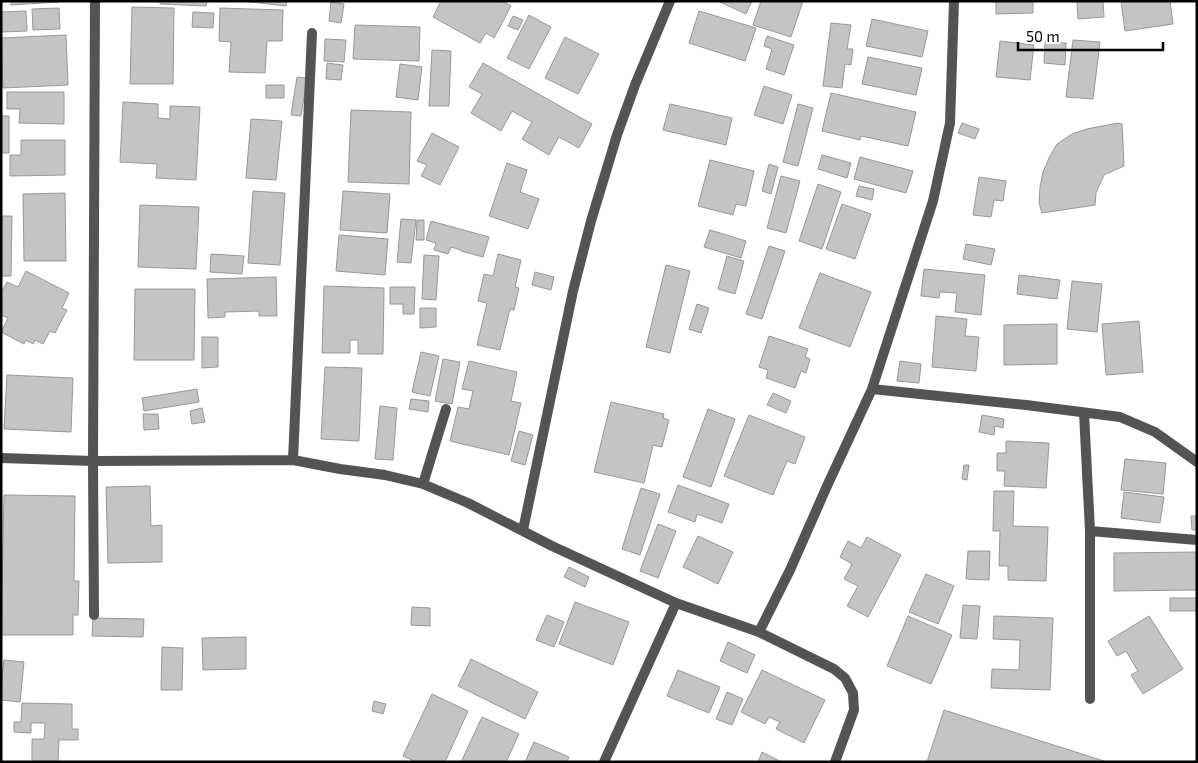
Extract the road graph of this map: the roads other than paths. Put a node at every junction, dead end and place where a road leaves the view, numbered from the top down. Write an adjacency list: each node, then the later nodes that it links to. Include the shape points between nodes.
1 (95, 1): 10 (street)
2 (670, 1): 13 (street, via 635,85 591,220)
3 (954, 1): 5 (street, via 950,123 933,201)
4 (312, 33): 9 (street)
5 (872, 389): 7 (street); 18 (street)
6 (446, 409): 12 (street)
7 (1084, 413): 11 (street, via 1120,416 1155,432); 14 (street)
8 (1, 458): 10 (street)
9 (294, 460): 10 (street); 12 (street)
10 (93, 461): 17 (street)
11 (1197, 462)
12 (423, 484): 13 (street)
13 (523, 530): 16 (street)
14 (1090, 531): 15 (street); 19 (street)
15 (1197, 540)
16 (676, 603): 18 (street); 20 (street)
17 (94, 615)
18 (759, 632): 21 (street, via 834,669 845,678 853,693 854,710)
19 (1090, 699)
20 (604, 762)
21 (835, 762)

